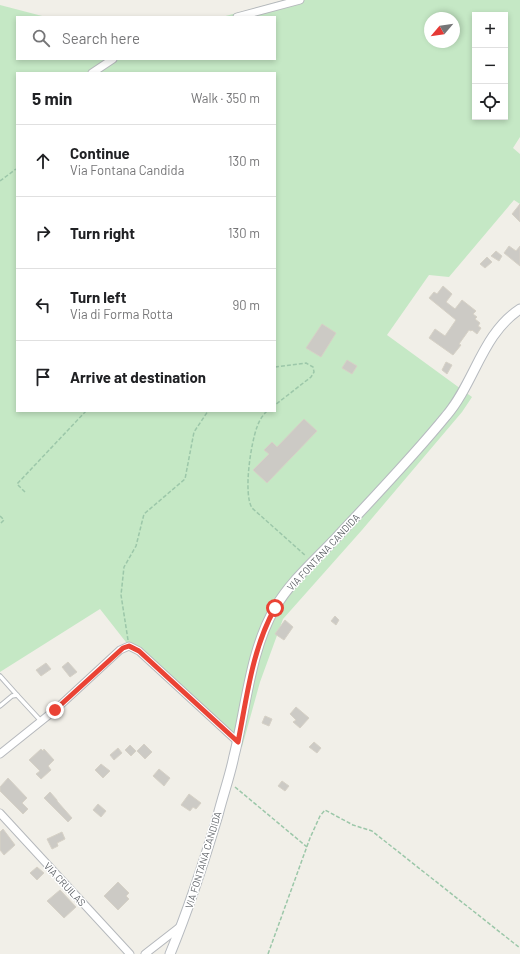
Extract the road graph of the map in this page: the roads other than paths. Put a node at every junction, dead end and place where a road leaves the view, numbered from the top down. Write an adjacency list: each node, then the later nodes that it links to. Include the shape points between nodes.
1 (300, 0): 2 (street)
2 (241, 16)
3 (112, 60): 4 (street)
4 (94, 72)
5 (520, 309): 10 (main road, VIA FONTANA CANDIDA, via 493,334 464,391 448,415 282,597 268,621 251,673)
6 (0, 676): 7 (lane)
7 (18, 696): 8 (lane, via 14,695); 9 (lane)
8 (0, 706)
9 (41, 722): 10 (street, via 123,648 129,646 139,651); 11 (street)
10 (238, 742): 13 (main road, VIA FONTANA CANDIDA, via 200,876)
11 (0, 754)
12 (0, 813): 14 (street, VIA CRUILAS)
13 (183, 924): 15 (street); 16 (main road, VIA FONTANA CANDIDA)
14 (130, 954)
15 (145, 954)
16 (170, 954)

